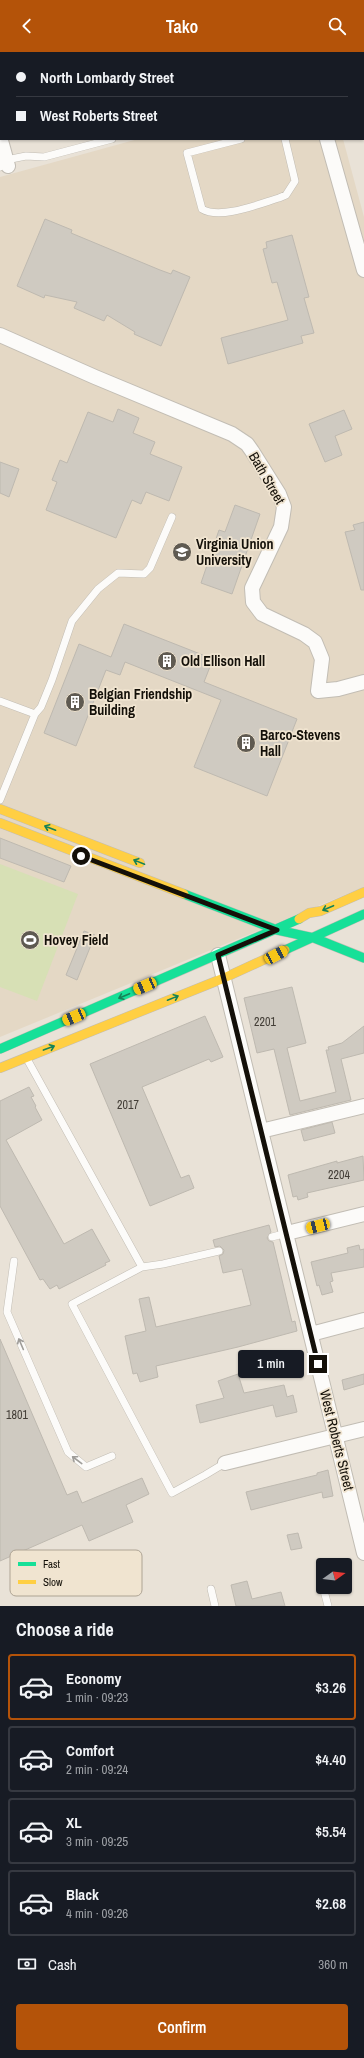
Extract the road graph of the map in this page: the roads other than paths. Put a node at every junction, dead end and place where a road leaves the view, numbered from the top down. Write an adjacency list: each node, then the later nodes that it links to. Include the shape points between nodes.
1 (1, 140): 6 (street)
2 (108, 140): 6 (lane, via 44,157 26,156)
3 (237, 140): 4 (lane, via 187,153 202,209 207,212 224,213 286,194 295,181 295,176)
4 (285, 140)
5 (327, 140): 7 (street)
6 (5, 164)
7 (360, 242): 8 (street)
8 (364, 270)
9 (0, 335): 11 (street, Bath Street, via 232,434 247,444 279,494 284,507 281,528 252,588 253,602 262,614 315,642 322,659 318,691)
10 (172, 517): 13 (lane, via 150,568 144,574 118,573 98,589 72,621 68,639 45,698)
11 (364, 682)
12 (0, 701): 13 (lane)
13 (35, 714): 14 (lane)
14 (0, 800)
15 (0, 809): 17 (main road, one-way to 15)
16 (0, 823): 22 (main road)
17 (146, 865)
18 (364, 892): 21 (main road, one-way to 21, via 321,911 309,913)
19 (364, 914): 23 (main road)
20 (278, 918): 21 (main road)
21 (292, 923): 22 (main road); 23 (main road)
22 (277, 930): 23 (main road); 24 (main road)
23 (314, 938): 25 (main road); 26 (main road)
24 (218, 955): 26 (street, West Roberts Street); 28 (main road, one-way to 28)
25 (364, 958)
26 (224, 978): 28 (main road, one-way to 26); 31 (street, West Roberts Street)
27 (0, 1049): 28 (main road)
28 (21, 1049): 29 (main road); 37 (lane)
29 (0, 1068)
30 (364, 1106): 31 (street)
31 (261, 1131): 33 (street, West Roberts Street)
32 (364, 1214): 33 (street)
33 (286, 1234): 34 (lane); 39 (street, West Roberts Street)
34 (272, 1237)
35 (219, 1251): 37 (lane)
36 (14, 1261): 42 (lane, one-way to 36, via 86,1466 68,1452 7,1312)
37 (142, 1267): 43 (lane, via 72,1304 172,1493)
38 (364, 1320): 39 (street)
39 (311, 1334): 41 (street, West Roberts Street)
40 (364, 1428): 41 (street)
41 (336, 1435): 43 (street); 44 (street, West Roberts Street)
42 (112, 1456)
43 (225, 1462)
44 (364, 1553)
45 (211, 1589): 47 (lane)
46 (325, 1594): 48 (lane)
47 (215, 1606)
48 (328, 1606)

